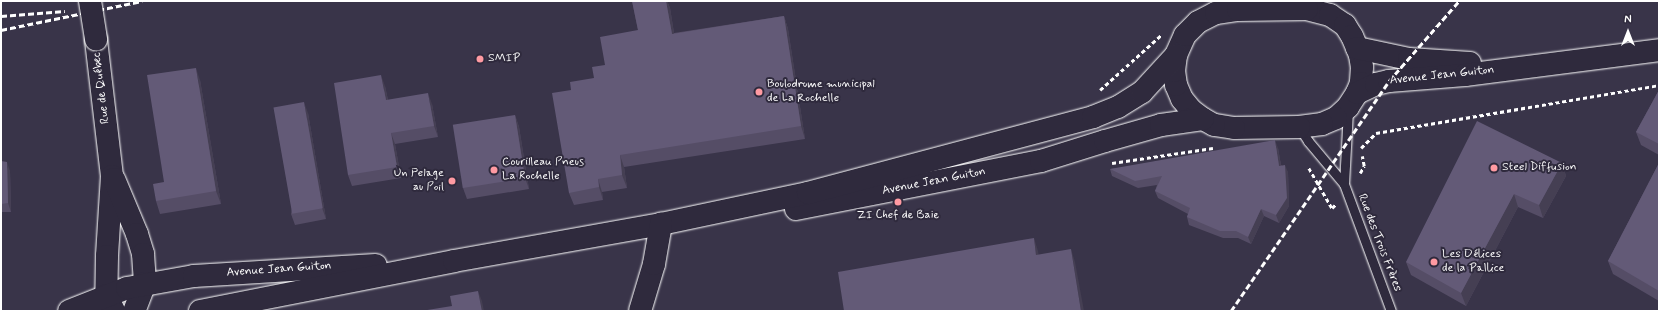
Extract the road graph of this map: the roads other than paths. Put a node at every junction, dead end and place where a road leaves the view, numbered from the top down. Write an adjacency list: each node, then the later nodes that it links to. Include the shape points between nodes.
1 (90, 1): 12 (street, Rue de Québec, bridge)
2 (1253, 6): 3 (street, via 1321,11); 6 (street, via 1216,13 1198,22 1185,35)
3 (1327, 8): 4 (street, via 1344,25)
4 (1357, 48): 7 (street, Avenue Jean Guiton, via 1409,59); 8 (street, via 1362,67 1361,83)
5 (1659, 50): 7 (street, Avenue Jean Guiton)
6 (1176, 55): 9 (street, via 1176,85 1182,99); 11 (street, Avenue Jean Guiton, via 1142,92 1118,107 1093,117)
7 (1529, 67): 8 (street, Avenue Jean Guiton, via 1389,81 1376,84)
8 (1352, 100): 10 (street, Avenue Jean Guiton, via 1336,118 1322,124); 14 (lane, Rue des Trois Frères)
9 (1203, 119): 10 (street, Avenue Jean Guiton, via 1214,125 1234,128); 13 (street, Avenue Jean Guiton, via 1161,125 1041,162)
10 (1300, 127): 14 (lane, Rue des Trois Frères, via 1316,152)
11 (937, 158): 13 (street); 15 (street, Avenue Jean Guiton, via 808,192)
12 (112, 176): 17 (street, Rue de Québec, via 137,234 143,254); 18 (street, Rue de Québec, via 106,256)
13 (943, 181): 15 (street, Avenue Jean Guiton, via 804,208)
14 (1344, 184): 23 (lane, Rue des Trois Frères)
15 (661, 224): 16 (street, Avenue Jean Guiton); 22 (street, via 654,264)
16 (454, 261): 17 (street, Avenue Jean Guiton, via 194,276); 21 (street, Avenue Jean Guiton)
17 (145, 283): 18 (street, Avenue Jean Guiton); 19 (street, Rue de Québec)
18 (110, 303): 20 (street, Avenue Jean Guiton)
19 (130, 309)
20 (69, 311)
21 (200, 311)
22 (640, 311)
23 (1391, 311)

